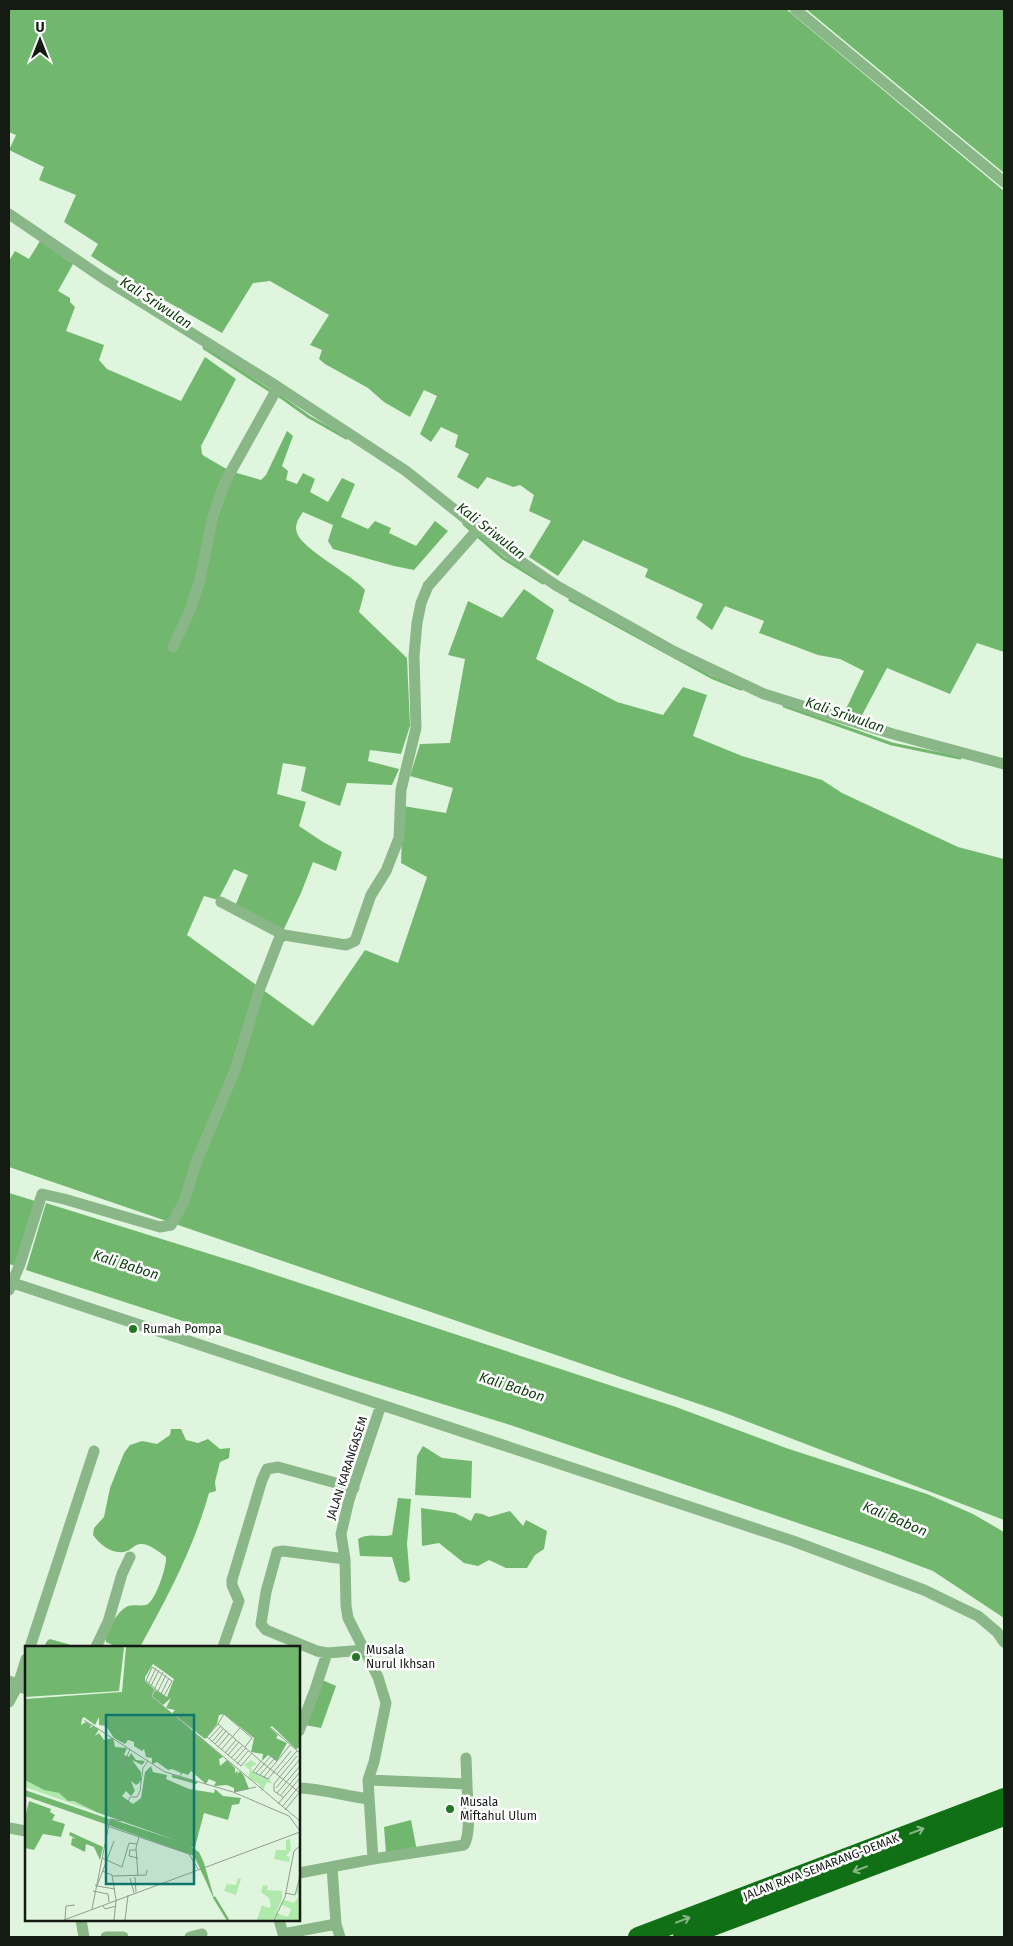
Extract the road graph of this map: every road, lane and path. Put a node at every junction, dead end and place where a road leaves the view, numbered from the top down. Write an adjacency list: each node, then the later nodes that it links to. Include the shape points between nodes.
1 (795, 9): 2 (street)
2 (1004, 182)
3 (9, 214): 4 (street, via 103,278)
4 (278, 388): 5 (street, via 406,471); 6 (street, via 225,482 213,516 195,594)
5 (479, 528): 7 (street, via 557,586 675,652 756,690 893,734); 9 (street, via 428,586 422,598 414,656 416,728 401,790 399,838 386,871 370,895 355,941 346,945)
6 (173, 647)
7 (1004, 764)
8 (221, 902): 9 (street)
9 (284, 935): 10 (street, via 279,939 260,988 235,1070 196,1163 184,1202 171,1225 160,1227 42,1194)
10 (11, 1286): 11 (street)
11 (381, 1405): 13 (street, JALAN KARANGASEM); 16 (street, via 793,1541 924,1590 978,1616)
12 (94, 1451): 17 (street)
13 (354, 1488): 15 (street, JALAN KARANGASEM, via 341,1529); 19 (street, via 278,1467 267,1469 232,1580 239,1601)
14 (130, 1557): 18 (street)
15 (345, 1559): 20 (street, JALAN KARANGASEM, via 347,1613); 21 (street, via 277,1552 266,1592 262,1627 310,1650)
16 (1004, 1642)
17 (30, 1646)
18 (96, 1646)
19 (223, 1646)
20 (364, 1650): 21 (street); 27 (street, JALAN KARANGASEM, via 378,1677 386,1703)
21 (327, 1653): 25 (street)
22 (25, 1662): 23 (street)
23 (18, 1685): 24 (street)
24 (9, 1702)
25 (300, 1728)
26 (466, 1758): 28 (street)
27 (368, 1780): 28 (street); 31 (street, JALAN KARANGASEM)
28 (466, 1784): 35 (street, via 468,1821 464,1845)
29 (300, 1788): 31 (street, via 323,1789)
30 (1004, 1798): 48 (highway, JALAN RAYA SEMARANG-DEMAK, one-way to 30)
31 (369, 1799): 35 (street, JALAN KARANGASEM)
32 (1004, 1816): 49 (highway, JALAN RAYA SEMARANG-DEMAK, one-way to 49)
33 (9, 1828): 34 (street)
34 (25, 1831)
35 (373, 1858): 36 (street)
36 (332, 1867): 37 (street); 40 (street)
37 (300, 1873)
38 (81, 1921): 43 (street)
39 (279, 1921): 42 (street)
40 (336, 1924): 42 (street); 47 (street)
41 (202, 1934): 46 (street)
42 (283, 1935)
43 (84, 1937)
44 (106, 1937): 45 (street)
45 (123, 1937)
46 (190, 1937)
47 (340, 1937)
48 (638, 1937)
49 (683, 1937)

